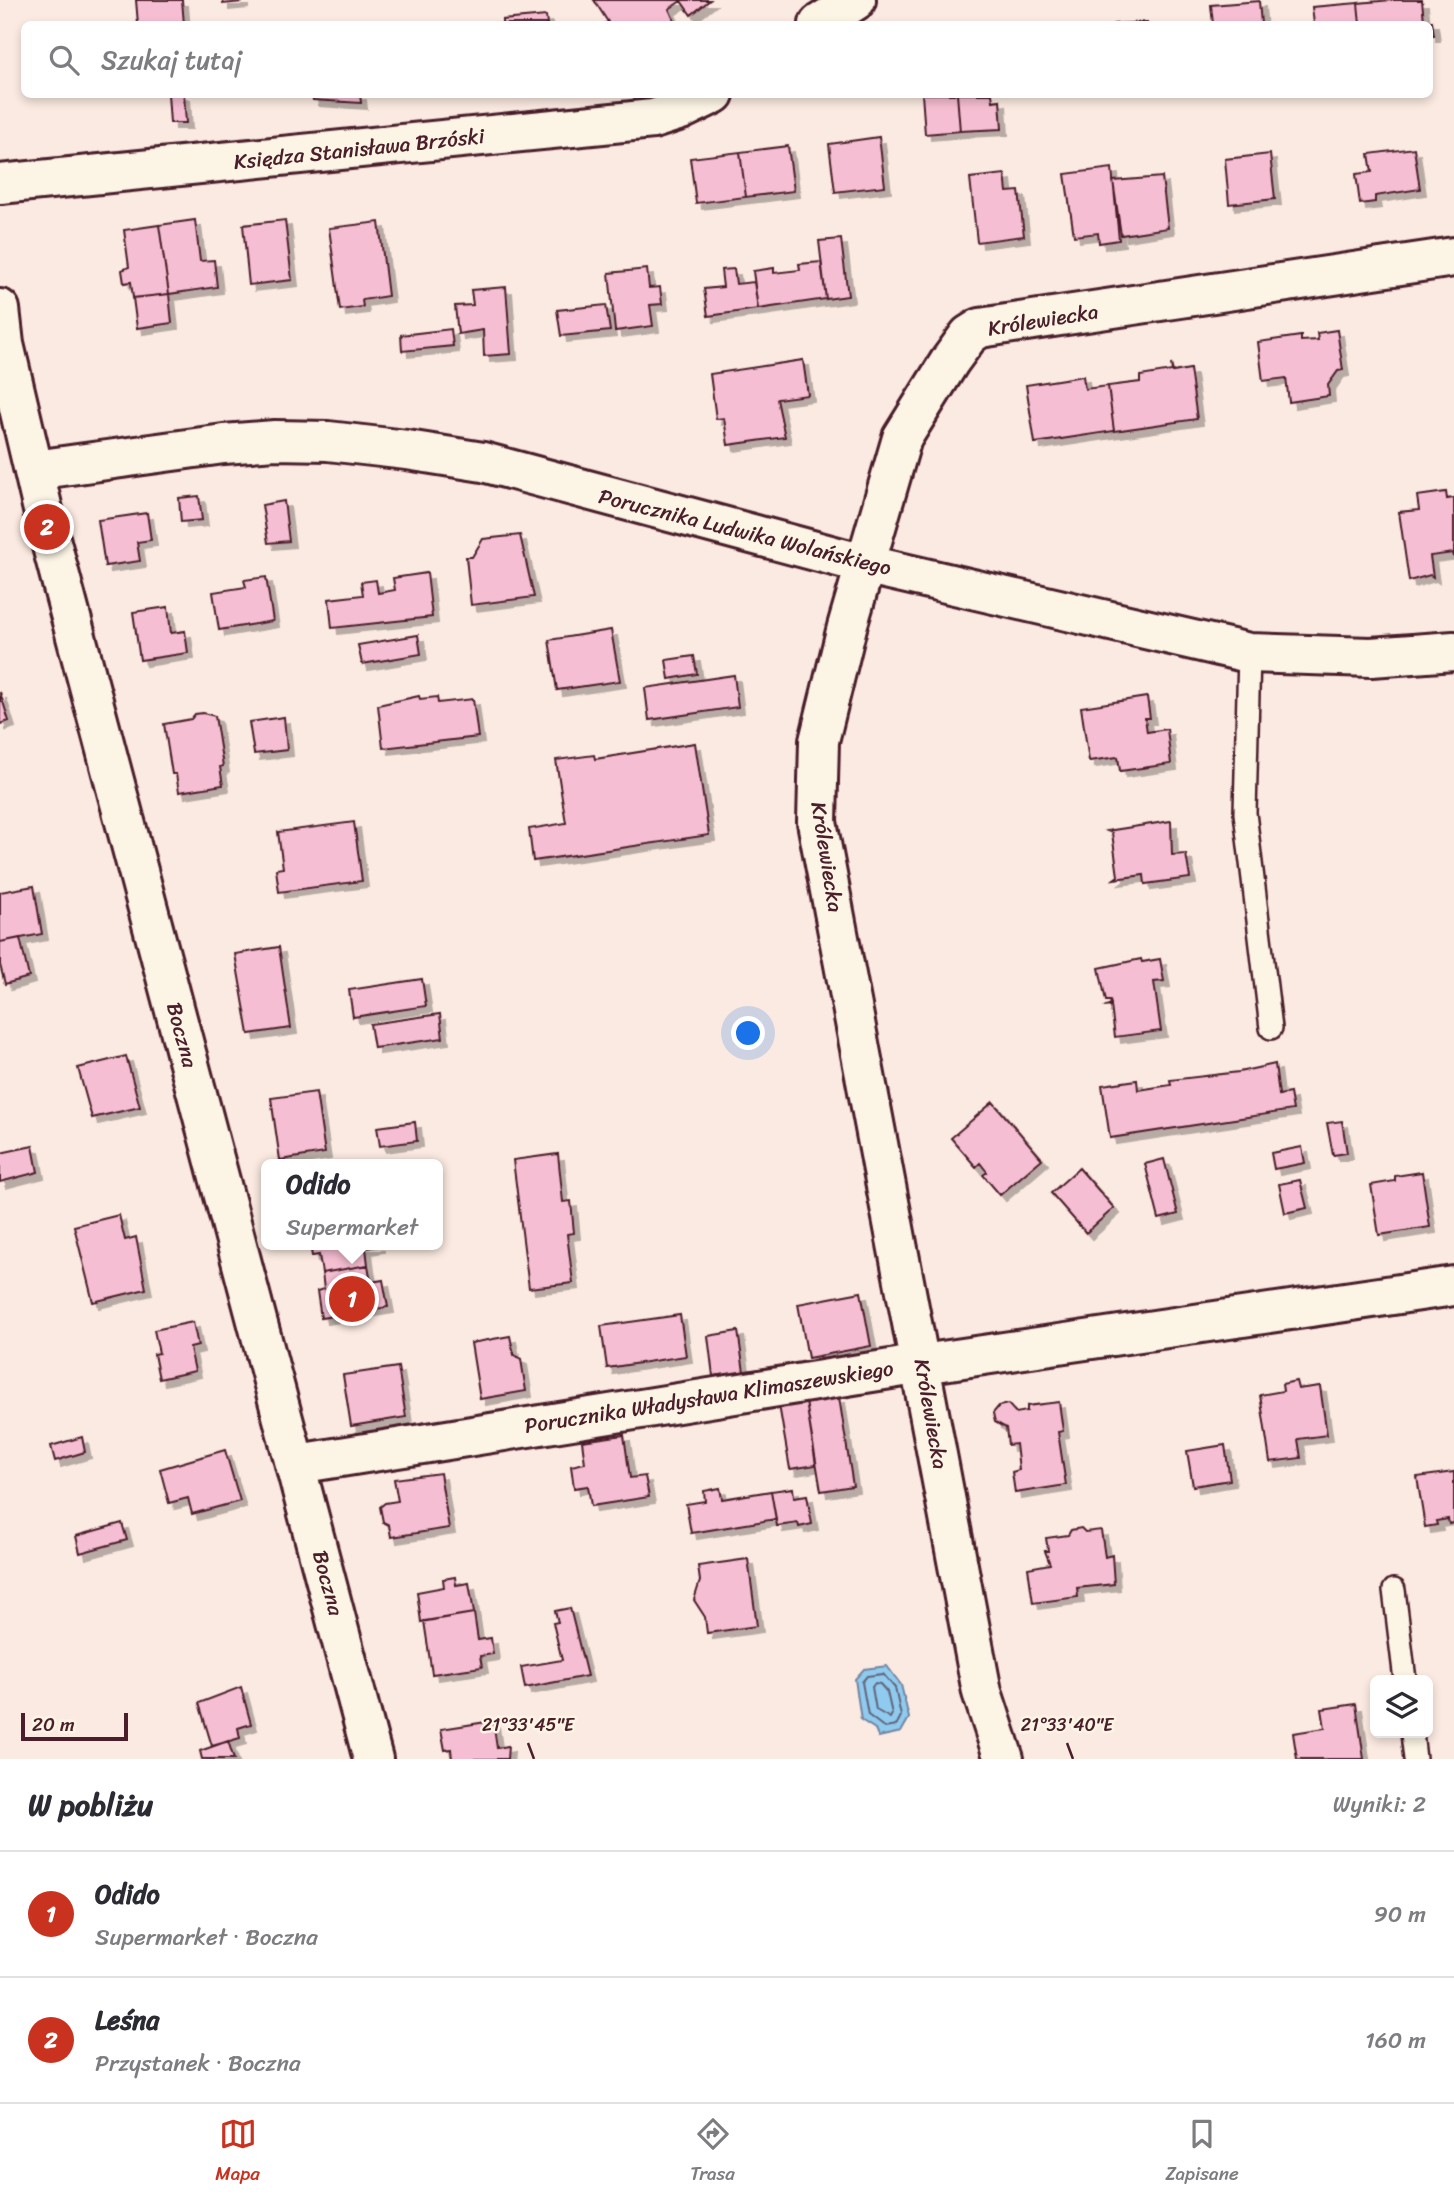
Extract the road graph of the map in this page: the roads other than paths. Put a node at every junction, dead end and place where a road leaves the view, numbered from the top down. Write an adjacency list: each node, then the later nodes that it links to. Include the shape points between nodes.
1 (856, 0): 2 (street)
2 (824, 21)
3 (706, 98): 4 (street, Księdza Stanisława Brzóski, via 653,119)
4 (0, 184)
5 (1454, 257): 8 (street, Królewiecka, via 980,328 950,361 902,438)
6 (1, 332): 7 (street, Boczna)
7 (34, 470): 8 (street, Porucznika Ludwika Wolańskiego, via 237,443 368,445 483,462); 14 (street, Boczna)
8 (864, 564): 10 (street, Porucznika Ludwika Wolańskiego); 13 (street, Królewiecka, via 819,741 817,822)
9 (1454, 651): 10 (street, Porucznika Ludwika Wolańskiego, via 1371,657)
10 (1249, 653): 11 (lane, via 1245,813)
11 (1271, 1028)
12 (1454, 1286): 13 (street, Porucznika Władysława Klimaszewskiego)
13 (922, 1364): 14 (street, Porucznika Władysława Klimaszewskiego); 19 (street, Królewiecka, via 982,1692)
14 (297, 1464): 18 (street, Boczna)
15 (1394, 1590): 16 (lane)
16 (1404, 1675)
17 (1413, 1738): 20 (lane)
18 (373, 1759)
19 (1004, 1759)
20 (1415, 1759)

